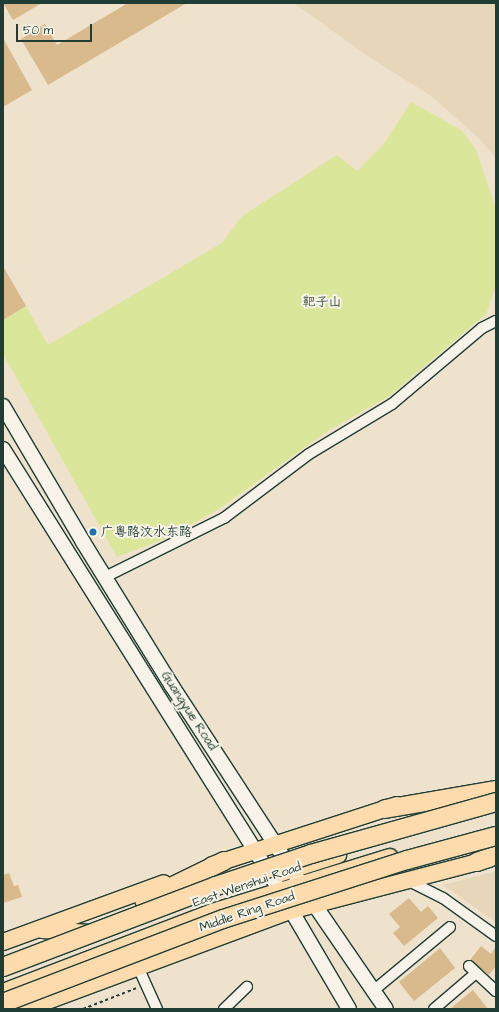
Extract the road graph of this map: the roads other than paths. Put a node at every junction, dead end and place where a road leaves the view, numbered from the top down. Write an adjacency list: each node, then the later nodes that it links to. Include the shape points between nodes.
1 (496, 321): 4 (street, via 482,328 392,404 309,454 224,518)
2 (3, 406): 4 (main road, Guangyue Road)
3 (3, 449): 13 (main road, Guangyue Road)
4 (105, 577): 12 (main road, Guangyue Road, via 172,686)
5 (496, 781): 8 (main road)
6 (496, 790): 8 (highway, via 474,796)
7 (496, 796): 9 (main road)
8 (385, 809): 12 (main road)
9 (492, 809): 17 (main road, East Wenshui Road); 30 (highway, bridge, via 296,859 216,886)
10 (496, 828): 20 (main road, East Wenshui Road)
11 (496, 836): 38 (highway, Middle Ring Road, bridge, via 407,860 237,914)
12 (276, 843): 13 (main road); 17 (main road, Guangyue Road)
13 (255, 850): 15 (main road); 18 (main road, Guangyue Road)
14 (496, 856): 16 (highway)
15 (224, 861): 25 (main road); 29 (highway, via 144,900)
16 (477, 862): 19 (main road)
17 (293, 869): 18 (main road, East Wenshui Road); 20 (main road, Guangyue Road)
18 (271, 876): 21 (main road, Guangyue Road); 26 (main road, East Wenshui Road)
19 (407, 880): 22 (main road); 27 (street, via 443,898)
20 (302, 883): 21 (main road, East Wenshui Road); 22 (main road, Guangyue Road)
21 (279, 891): 23 (main road, Guangyue Road); 32 (main road, East Wenshui Road, via 212,912)
22 (314, 904): 23 (main road); 35 (main road, Guangyue Road)
23 (290, 911): 31 (main road); 42 (main road, Guangyue Road)
24 (450, 927): 35 (street)
25 (36, 930): 26 (main road); 28 (main road)
26 (110, 935): 33 (main road, East Wenshui Road)
27 (496, 936)
28 (3, 942)
29 (3, 955)
30 (3, 967)
31 (138, 967): 39 (main road); 40 (street)
32 (50, 975): 37 (main road, East Wenshui Road); 39 (main road)
33 (3, 976)
34 (247, 987): 41 (street)
35 (373, 991): 43 (main road, Guangyue Road)
36 (496, 991): 44 (street, via 473,970)
37 (3, 992)
38 (3, 1003)
39 (29, 1008)
40 (157, 1009)
41 (224, 1009)
42 (349, 1009)
43 (386, 1009)
44 (434, 1009)

